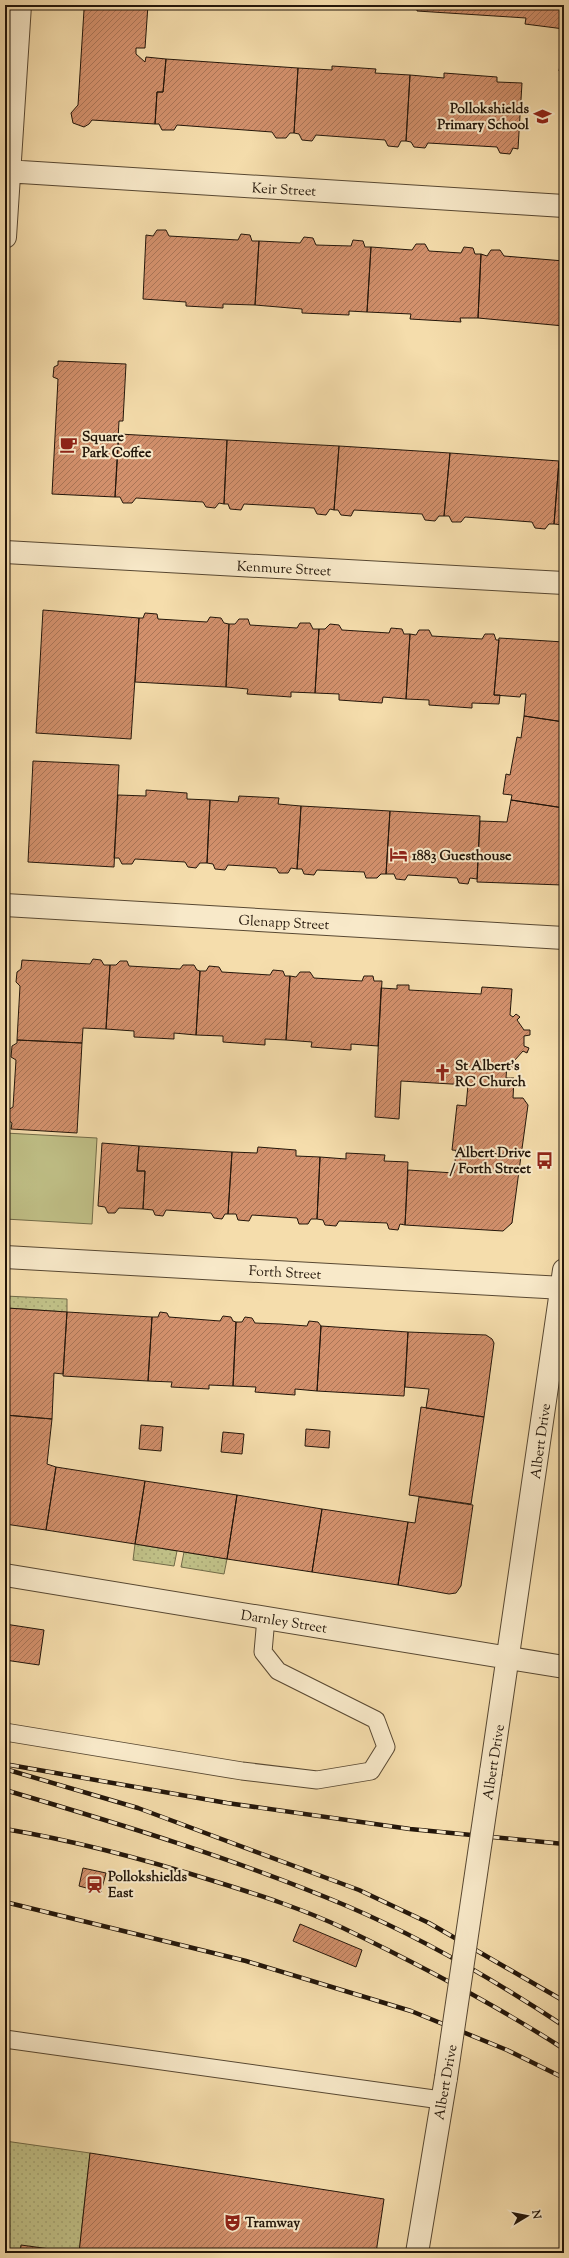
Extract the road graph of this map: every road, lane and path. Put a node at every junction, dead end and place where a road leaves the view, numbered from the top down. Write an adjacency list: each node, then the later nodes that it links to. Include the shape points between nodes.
1 (20, 5): 2 (street)
2 (7, 172): 3 (street, Keir Street); 4 (street)
3 (564, 206)
4 (5, 237)
5 (5, 552): 6 (street, Kenmure Street)
6 (564, 583)
7 (5, 905): 8 (street, Glenapp Street)
8 (564, 938)
9 (5, 1257): 10 (street, Forth Street)
10 (563, 1282): 13 (street, Albert Drive)
11 (5, 1575): 12 (street, Darnley Street)
12 (266, 1618): 13 (street, Darnley Street); 15 (lane, via 263,1652 278,1671 376,1720 386,1747 371,1771 316,1780 242,1771)
13 (508, 1658): 14 (street, Darnley Street); 17 (street, Albert Drive, bridge)
14 (564, 1667)
15 (5, 1732)
16 (5, 2039): 17 (lane)
17 (441, 2100): 18 (street, Albert Drive)
18 (416, 2253)

